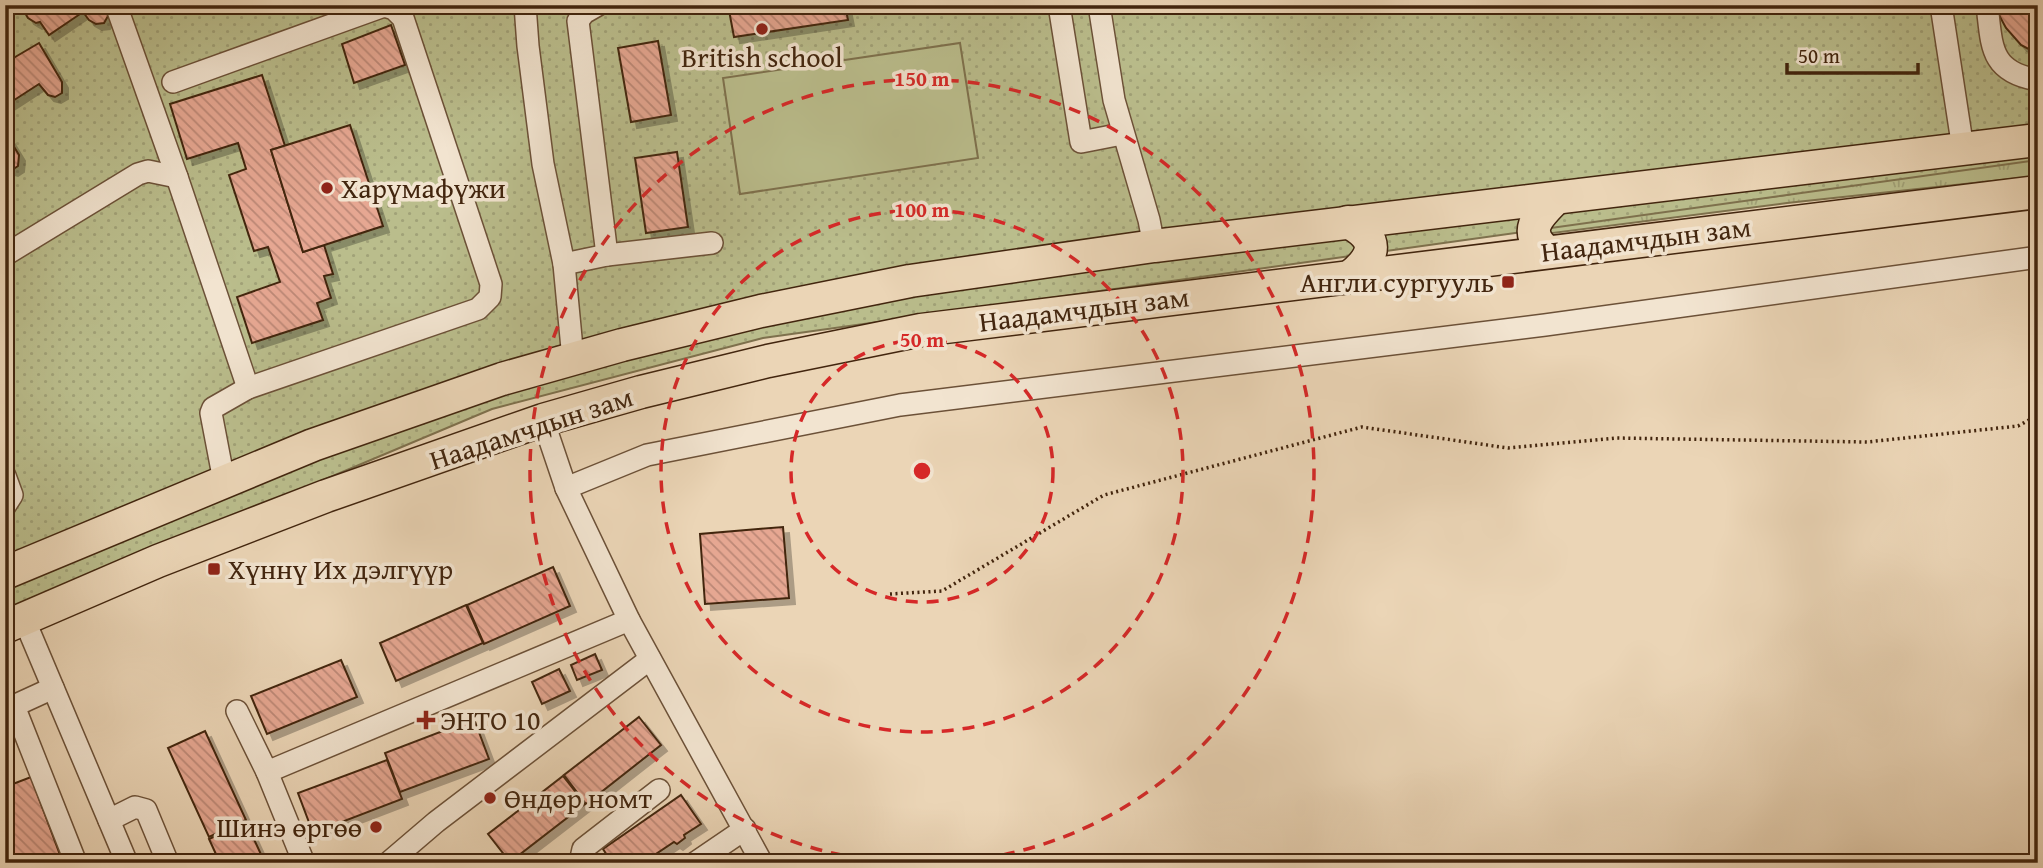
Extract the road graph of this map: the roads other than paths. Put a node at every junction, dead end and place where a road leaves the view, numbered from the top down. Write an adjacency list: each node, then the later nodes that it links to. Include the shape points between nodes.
1 (116, 5): 13 (street)
2 (525, 5): 23 (street, via 543,164)
3 (598, 5): 21 (street, via 578,21)
4 (1059, 5): 10 (street, via 1081,142)
5 (1099, 5): 10 (street)
6 (1941, 5): 12 (street)
7 (1987, 5): 8 (street, via 1993,52 2012,71)
8 (2038, 80)
9 (173, 82): 26 (street, via 384,6 394,9 403,18 491,284 490,297 478,309)
10 (1122, 134): 18 (street)
11 (2038, 140): 12 (highway, Наадамчдын зам)
12 (1962, 149): 15 (highway, Наадамчдын зам)
13 (177, 177): 20 (street, via 138,174); 26 (street)
14 (2038, 192): 19 (highway, Наадамчдын зам)
15 (1555, 199): 16 (highway, Наадамчдын зам); 19 (highway, via 1540,214 1534,229 1538,244)
16 (1348, 222): 18 (highway, Наадамчдын зам); 24 (highway, via 1371,240 1368,259)
17 (712, 243): 21 (street)
18 (1154, 246): 25 (highway, Наадамчдын зам, via 910,281 761,311)
19 (1546, 251): 24 (highway, Наадамчдын зам)
20 (5, 255)
21 (607, 255): 23 (street)
22 (2038, 257): 30 (street, via 1545,325 900,405 647,455)
23 (564, 264): 25 (street)
24 (1351, 276): 27 (highway, Наадамчдын зам, via 921,330 768,361)
25 (573, 359): 29 (highway, Наадамчдын зам, via 313,445)
26 (248, 388): 29 (street, via 211,413)
27 (543, 420): 30 (street); 34 (highway, Наадамчдын зам, via 313,501 158,561)
28 (5, 476): 31 (street, via 12,495)
29 (224, 481): 32 (highway, Наадамчдын зам)
30 (566, 488): 33 (street)
31 (5, 506)
32 (5, 573)
33 (629, 620): 35 (street); 39 (street)
34 (15, 624): 36 (street)
35 (650, 659): 42 (street); 47 (street)
36 (53, 688): 37 (street); 41 (street)
37 (10, 708): 43 (street)
38 (237, 711): 39 (street)
39 (267, 772): 46 (street)
40 (659, 790): 48 (street, via 583,849)
41 (109, 820): 44 (street); 45 (street, via 135,807 146,810)
42 (745, 829): 49 (street); 50 (street)
43 (76, 863)
44 (127, 863)
45 (168, 863)
46 (304, 863)
47 (388, 863)
48 (584, 863)
49 (695, 863)
50 (762, 863)

